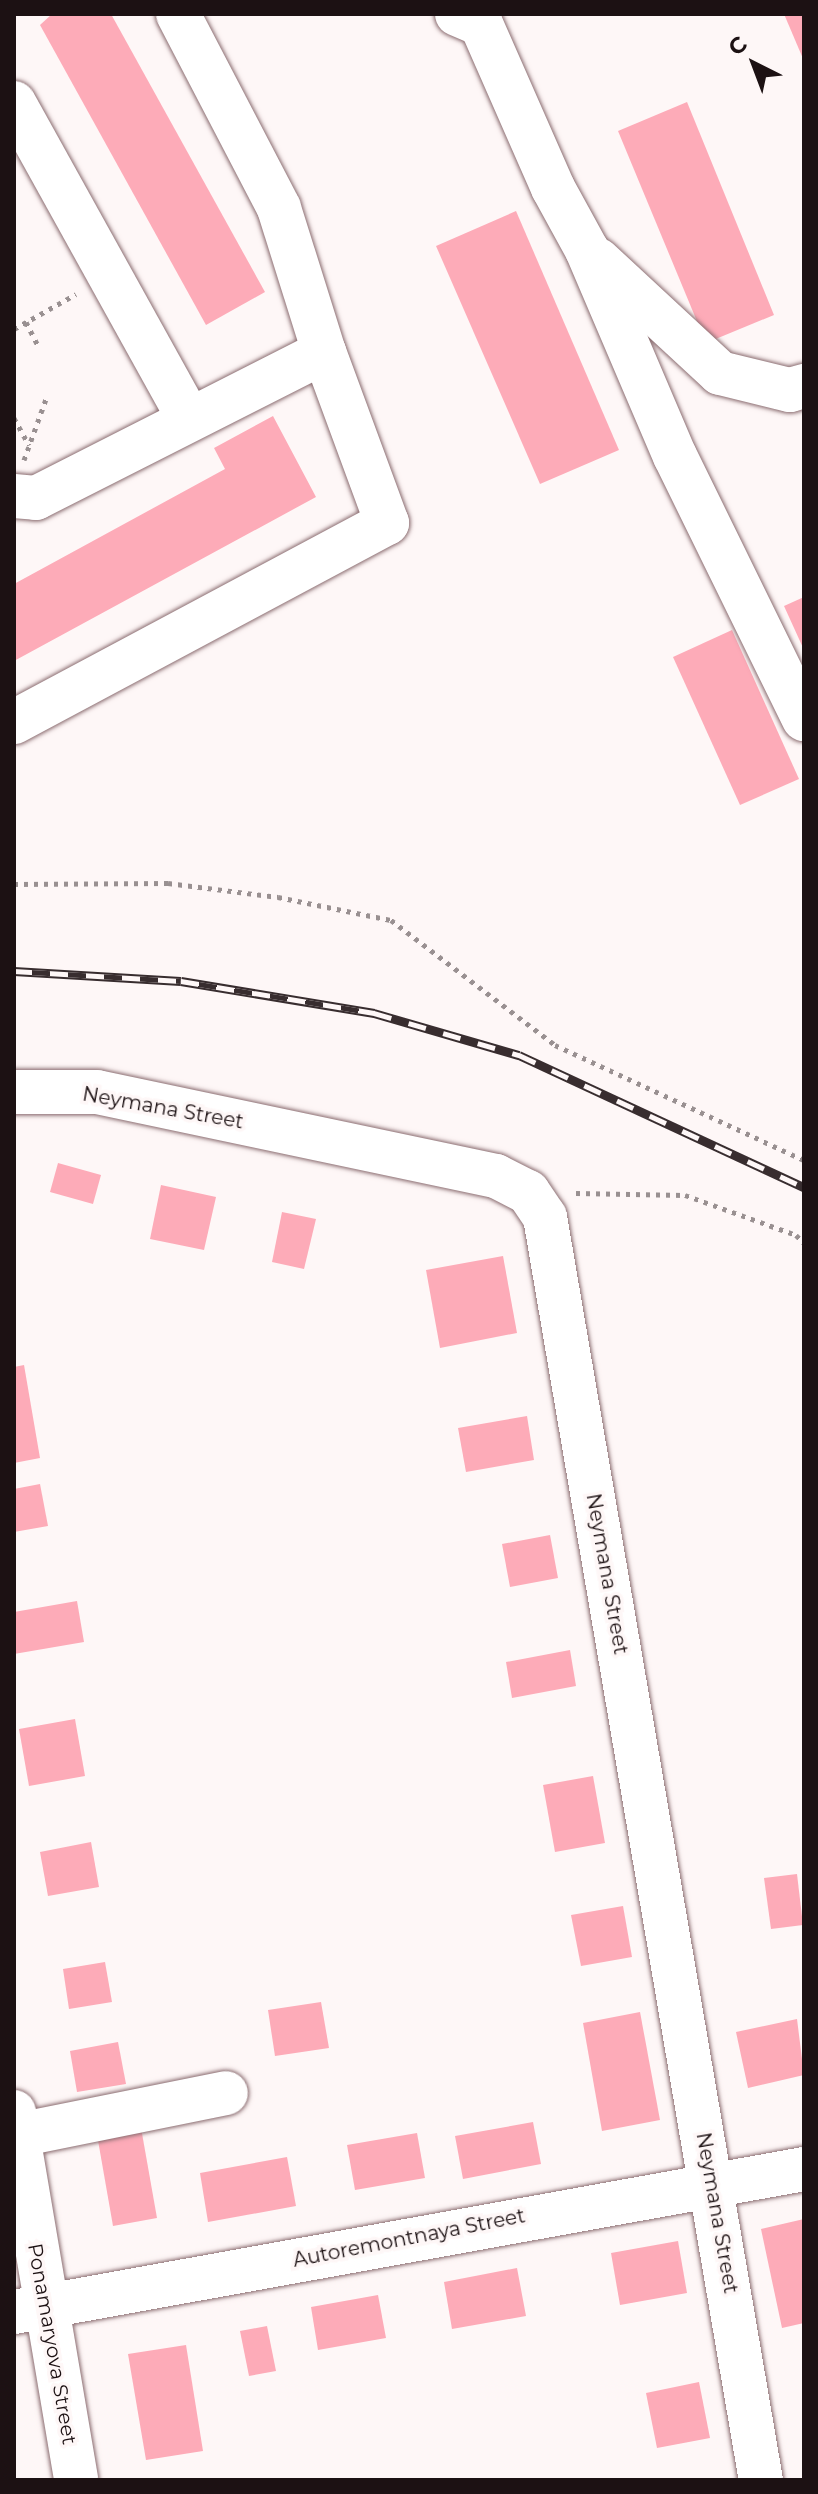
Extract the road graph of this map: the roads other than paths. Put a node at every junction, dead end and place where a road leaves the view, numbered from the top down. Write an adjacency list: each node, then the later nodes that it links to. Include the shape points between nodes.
1 (178, 14): 5 (street, via 279,208)
2 (457, 14): 4 (street, via 481,24 553,188)
3 (14, 103): 7 (street)
4 (587, 250): 6 (street, via 720,373 790,390); 9 (street, via 675,456)
5 (324, 352): 7 (street); 10 (street, via 387,523)
6 (804, 386)
7 (188, 417): 8 (street, via 36,498)
8 (17, 485)
9 (804, 719)
10 (14, 722)
11 (14, 1092): 15 (street, Neymana Street, via 97,1092 496,1176 528,1192 545,1217)
12 (226, 2093): 13 (street)
13 (16, 2124): 16 (street, Ponamaryova Street)
14 (804, 2169): 15 (street, Autoremontnaya Street)
15 (712, 2181): 16 (street, Autoremontnaya Street); 18 (street, Neymana Street)
16 (29, 2308): 17 (street, Ponamaryova Street)
17 (76, 2480)
18 (761, 2480)

